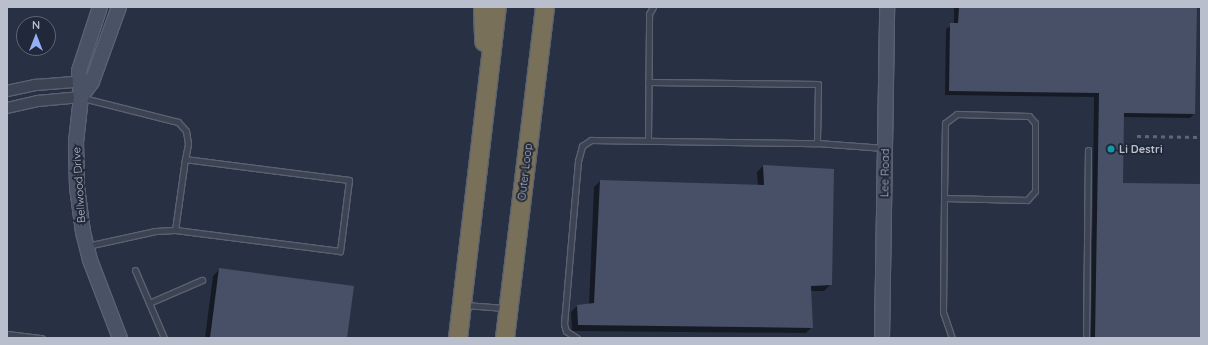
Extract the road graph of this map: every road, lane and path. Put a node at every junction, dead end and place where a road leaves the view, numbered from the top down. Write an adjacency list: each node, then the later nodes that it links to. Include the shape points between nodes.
1 (100, 7): 8 (street, Bellwood Drive, via 83,53)
2 (120, 7): 8 (street, Bellwood Drive)
3 (483, 7): 13 (highway)
4 (498, 7): 13 (highway)
5 (545, 7): 26 (highway, Outer Loop)
6 (653, 7): 9 (lane, via 649,14)
7 (887, 7): 16 (street, Lee Road)
8 (85, 82): 10 (street, via 36,84); 11 (street, Bellwood Drive)
9 (648, 82): 14 (lane); 15 (lane, via 818,84)
10 (7, 91)
11 (81, 97): 12 (street, via 38,101); 18 (lane, via 178,122 186,131 188,144); 21 (street, Bellwood Drive, via 77,126 76,171 78,203)
12 (7, 108)
13 (483, 130): 25 (highway)
14 (648, 140): 15 (lane); 33 (lane, via 591,140 582,146 578,161 564,324 566,331)
15 (817, 143): 16 (lane)
16 (885, 148): 34 (street, Lee Road)
17 (1088, 150): 36 (lane)
18 (185, 159): 20 (lane); 20 (lane, via 349,180 340,251)
19 (944, 198): 19 (lane, via 945,123 957,114 1029,116 1035,124 1035,191 1028,200); 35 (lane, via 943,312)
20 (175, 230): 21 (lane, via 155,231)
21 (86, 246): 29 (street, Bellwood Drive)
22 (135, 270): 24 (lane)
23 (202, 280): 24 (lane)
24 (149, 303): 30 (lane)
25 (462, 305): 26 (lane); 31 (highway)
26 (509, 309): 32 (highway, Outer Loop)
27 (7, 334): 28 (lane)
28 (42, 338)
29 (120, 338)
30 (164, 338)
31 (458, 338)
32 (505, 338)
33 (577, 338)
34 (882, 338)
35 (952, 338)
36 (1086, 338)

